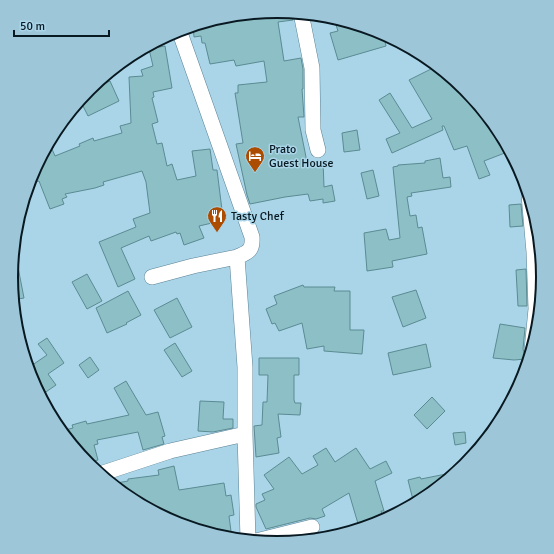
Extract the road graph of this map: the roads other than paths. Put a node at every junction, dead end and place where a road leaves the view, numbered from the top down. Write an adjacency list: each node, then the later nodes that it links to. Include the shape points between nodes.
1 (303, 20): 3 (street, via 312,68 313,130)
2 (181, 37): 4 (street, via 252,237 249,252)
3 (318, 150)
4 (237, 257): 5 (street); 6 (street, via 245,367)
5 (152, 277)
6 (244, 434): 7 (street, via 170,452); 9 (street)
7 (106, 472)
8 (312, 527): 10 (street)
9 (248, 534)
10 (276, 536)

